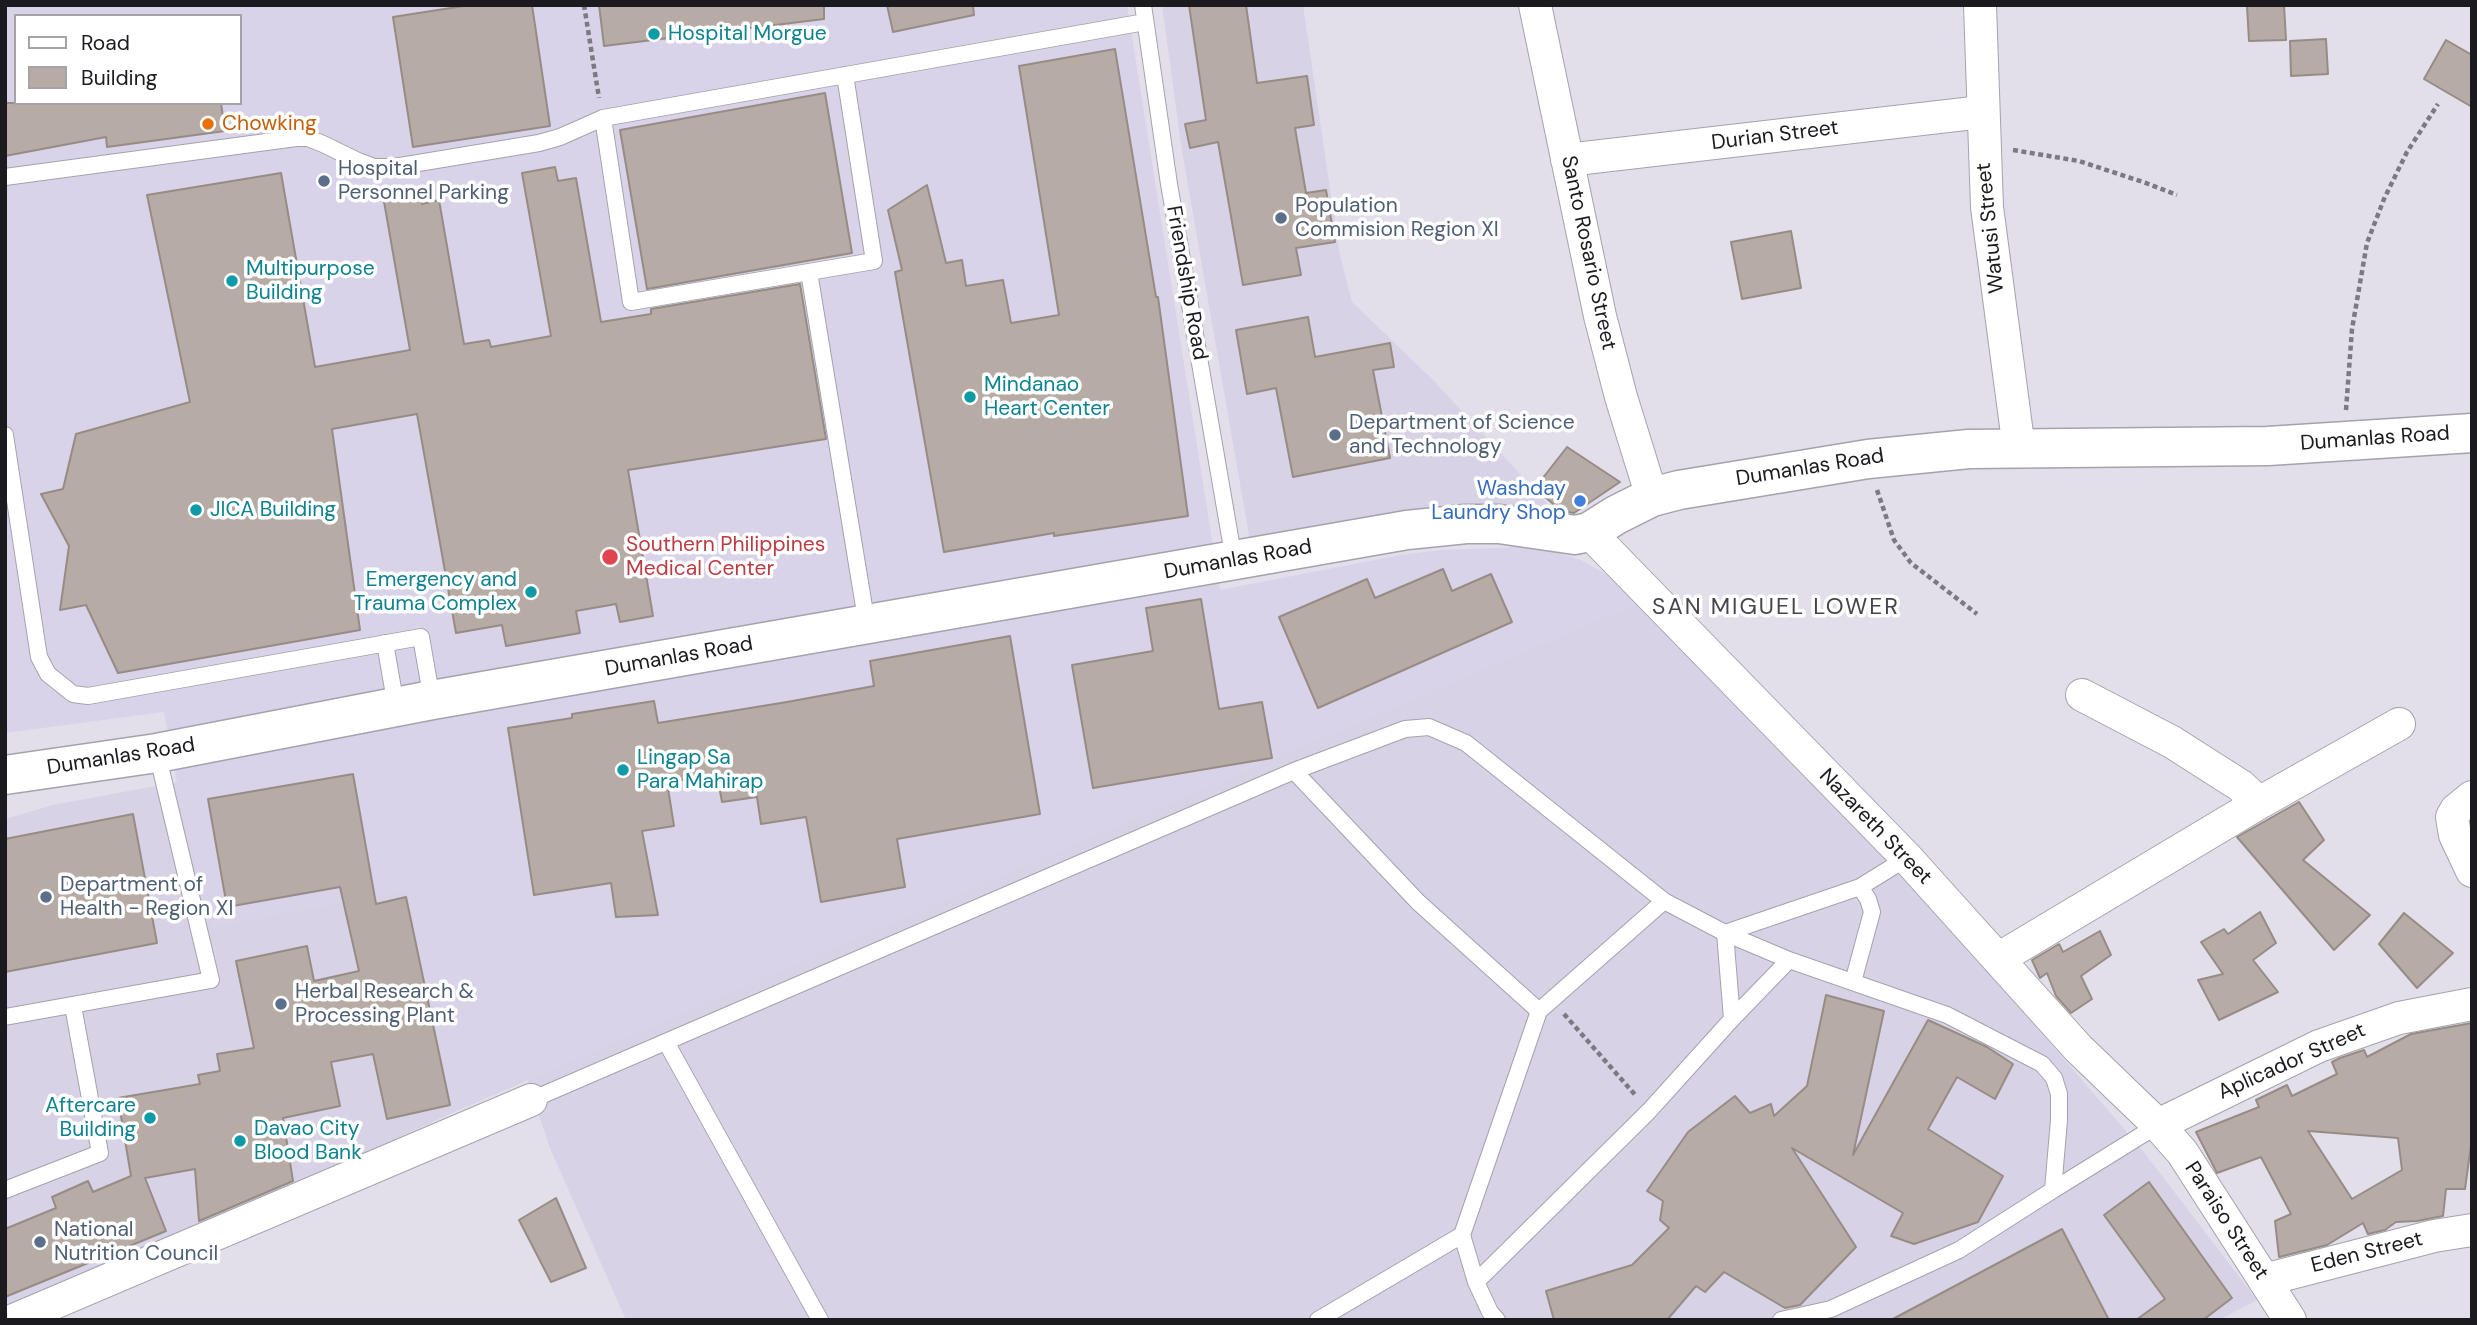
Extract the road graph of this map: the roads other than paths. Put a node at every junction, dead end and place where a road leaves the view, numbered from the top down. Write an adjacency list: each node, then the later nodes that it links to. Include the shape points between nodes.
1 (1143, 5): 4 (lane, Friendship Road)
2 (1535, 5): 8 (street, Santo Rosario Street)
3 (1980, 5): 6 (street, Watusi Street)
4 (1145, 22): 5 (lane); 16 (lane, Friendship Road)
5 (845, 75): 7 (lane); 10 (lane, via 874,261)
6 (1982, 112): 8 (street, Durian Street); 13 (street, Watusi Street, via 1987,206)
7 (603, 118): 9 (lane, via 539,143 394,167 374,167 308,138 296,138); 10 (lane, via 631,302)
8 (1567, 160): 14 (street, Santo Rosario Street, via 1600,316)
9 (5, 177)
10 (809, 272): 17 (lane)
11 (2472, 433): 13 (main road, Dumanlas Road, via 2211,447)
12 (5, 435): 18 (lane, via 38,657 48,674 74,694 88,696)
13 (2019, 449): 14 (main road, Dumanlas Road, via 1930,451 1868,459)
14 (1652, 497): 15 (main road, Dumanlas Road)
15 (1589, 532): 16 (main road, Dumanlas Road, via 1574,535 1532,527 1466,524); 27 (street, Nazareth Street)
16 (1234, 560): 17 (main road, Dumanlas Road)
17 (867, 625): 20 (main road, Dumanlas Road)
18 (385, 643): 20 (lane); 20 (lane, via 421,637)
19 (2082, 695): 26 (street, via 2172,742 2241,786)
20 (414, 703): 22 (main road, Dumanlas Road)
21 (2399, 724): 26 (street)
22 (157, 753): 24 (main road, Dumanlas Road); 36 (lane, via 211,980)
23 (1294, 771): 30 (lane, via 1405,729 1429,727 1447,733 1466,743); 37 (lane, via 1418,902); 40 (lane)
24 (5, 775)
25 (2472, 797): 28 (street, via 2452,817)
26 (2259, 803): 32 (street)
27 (1907, 858): 29 (lane); 32 (street, Nazareth Street)
28 (2472, 871)
29 (1860, 887): 31 (lane); 34 (lane, via 1872,912)
30 (1664, 901): 31 (lane); 37 (lane)
31 (1725, 933): 33 (lane); 39 (lane)
32 (1998, 959): 42 (street, Nazareth Street, via 2078,1048)
33 (1789, 960): 34 (lane); 39 (lane)
34 (1853, 982): 44 (lane, via 1947,1015 2042,1064 2054,1078 2059,1094)
35 (2472, 1004): 42 (street, Aplicador Street, via 2399,1018 2319,1046)
36 (73, 1006): 38 (lane); 43 (lane, via 100,1153)
37 (1546, 1006): 46 (lane)
38 (5, 1017)
39 (1732, 1019): 48 (lane, via 1649,1111)
40 (666, 1042): 41 (lane); 52 (lane)
41 (531, 1100): 51 (street)
42 (2158, 1125): 44 (lane); 47 (street, Paraiso Street, via 2194,1169)
43 (5, 1190)
44 (2053, 1190): 50 (lane, via 1959,1250)
45 (2472, 1230): 47 (street, Eden Street)
46 (1462, 1235): 48 (lane); 53 (lane)
47 (2264, 1280): 56 (street, Paraiso Street)
48 (1476, 1282): 54 (lane)
49 (1822, 1294): 50 (lane)
50 (1831, 1309): 55 (lane)
51 (14, 1320)
52 (820, 1320)
53 (1318, 1320)
54 (1497, 1320)
55 (1781, 1320)
56 (2290, 1320)

